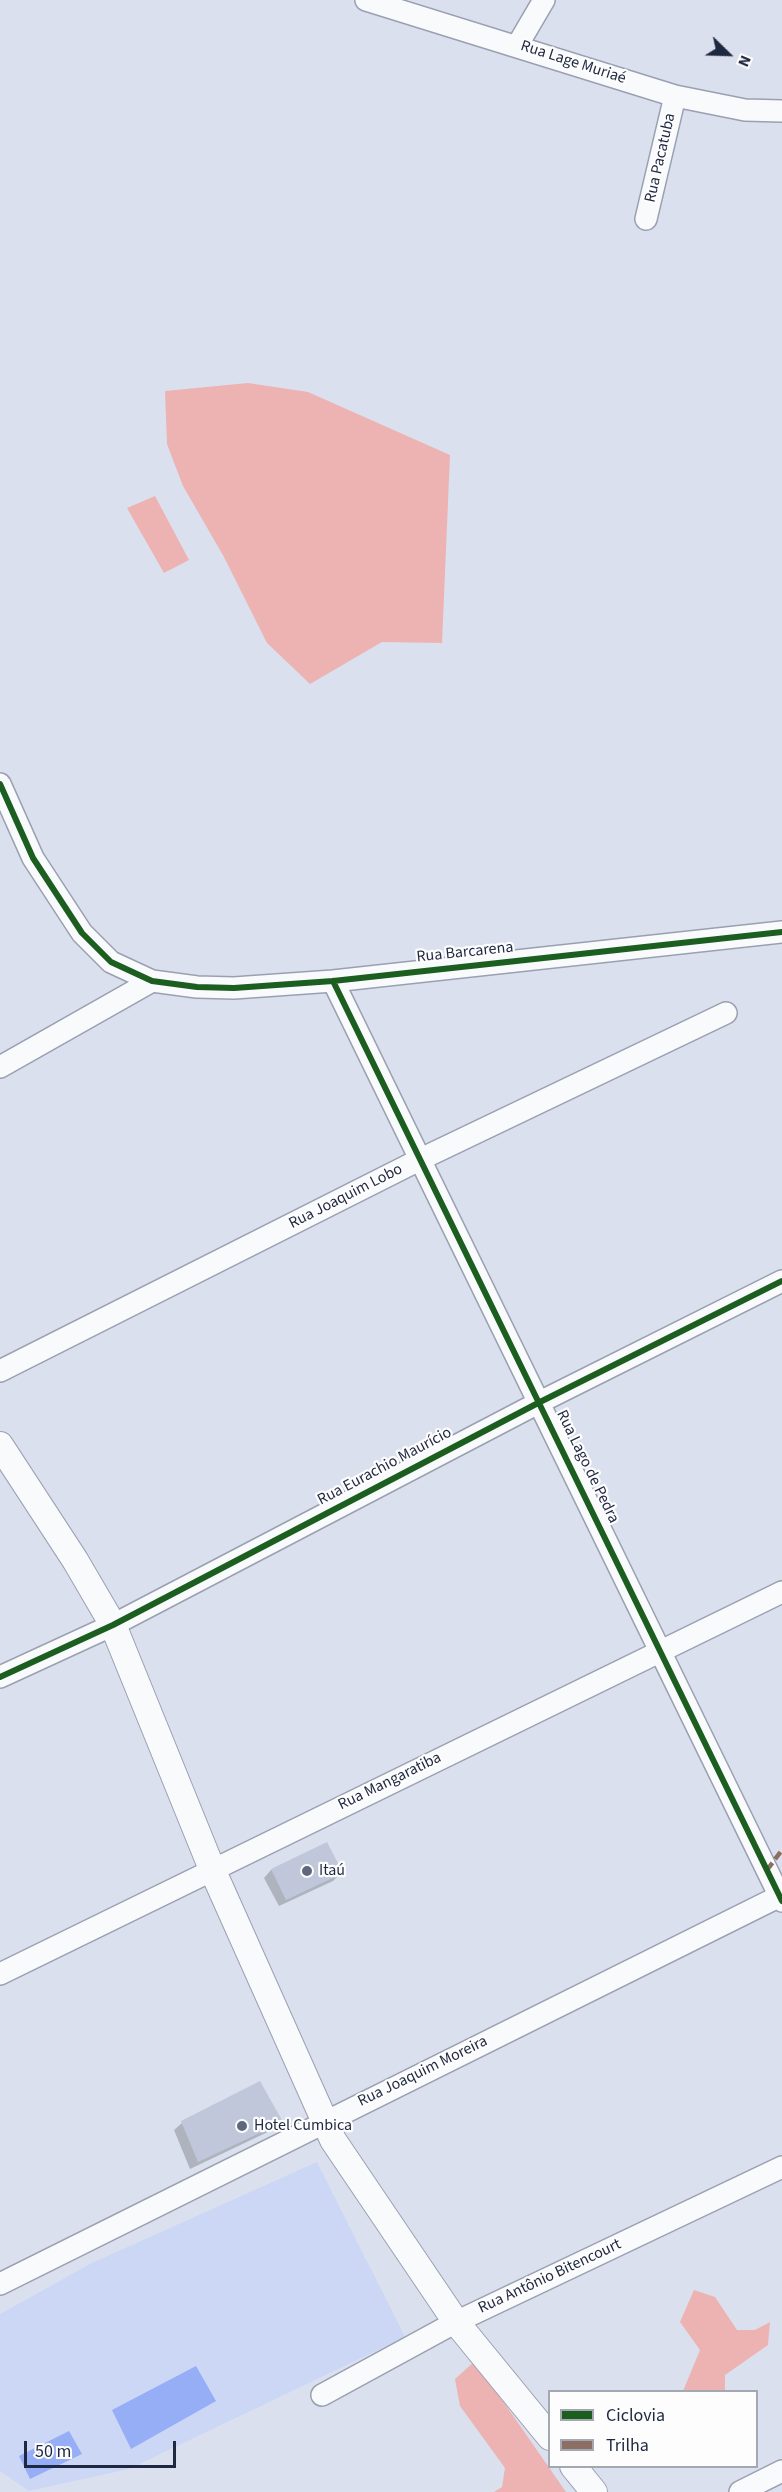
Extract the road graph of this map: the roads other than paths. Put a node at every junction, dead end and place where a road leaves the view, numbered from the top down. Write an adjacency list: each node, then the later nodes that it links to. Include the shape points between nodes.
1 (366, 0): 3 (street, Rua Lage Muriaé)
2 (534, 4): 3 (street)
3 (518, 46): 4 (street, Rua Lage Muriaé)
4 (675, 96): 5 (street, Rua Lage Muriaé, via 745,110); 6 (street, Rua Pacatuba)
5 (782, 111)
6 (646, 219)
7 (0, 783): 9 (street, via 33,858 82,933 111,962)
8 (782, 932): 10 (street, Rua Barcarena)
9 (152, 981): 10 (street, Rua Barcarena, via 234,988); 12 (street)
10 (333, 981): 13 (street, Rua Lago de Pedra)
11 (726, 1013): 13 (street, Rua Joaquim Lobo)
12 (0, 1066)
13 (422, 1159): 15 (street, Rua Joaquim Lobo); 16 (street, Rua Lago de Pedra)
14 (782, 1281): 16 (street, Rua Eurachio Maurício)
15 (0, 1371)
16 (540, 1402): 19 (street, Rua Eurachio Maurício); 20 (street, Rua Lago de Pedra)
17 (0, 1445): 19 (main road)
18 (782, 1592): 20 (street, Rua Mangaratiba)
19 (113, 1625): 21 (street, Rua Eurachio Maurício); 22 (main road)
20 (661, 1650): 22 (street, Rua Mangaratiba); 23 (street, Rua Lago de Pedra)
21 (0, 1677)
22 (212, 1869): 24 (street, Rua Mangaratiba); 25 (main road)
23 (781, 1897): 25 (street, Rua Joaquim Moreira)
24 (0, 1974)
25 (323, 2121): 27 (street, Rua Joaquim Moreira); 28 (main road)
26 (782, 2167): 28 (street, Rua Antônio Bitencourt)
27 (0, 2284)
28 (456, 2322): 29 (street, Rua Antônio Bitencourt); 30 (main road)
29 (322, 2395)
30 (548, 2436)
31 (575, 2468): 33 (main road)
32 (782, 2471): 34 (street)
33 (594, 2492)
34 (740, 2492)

